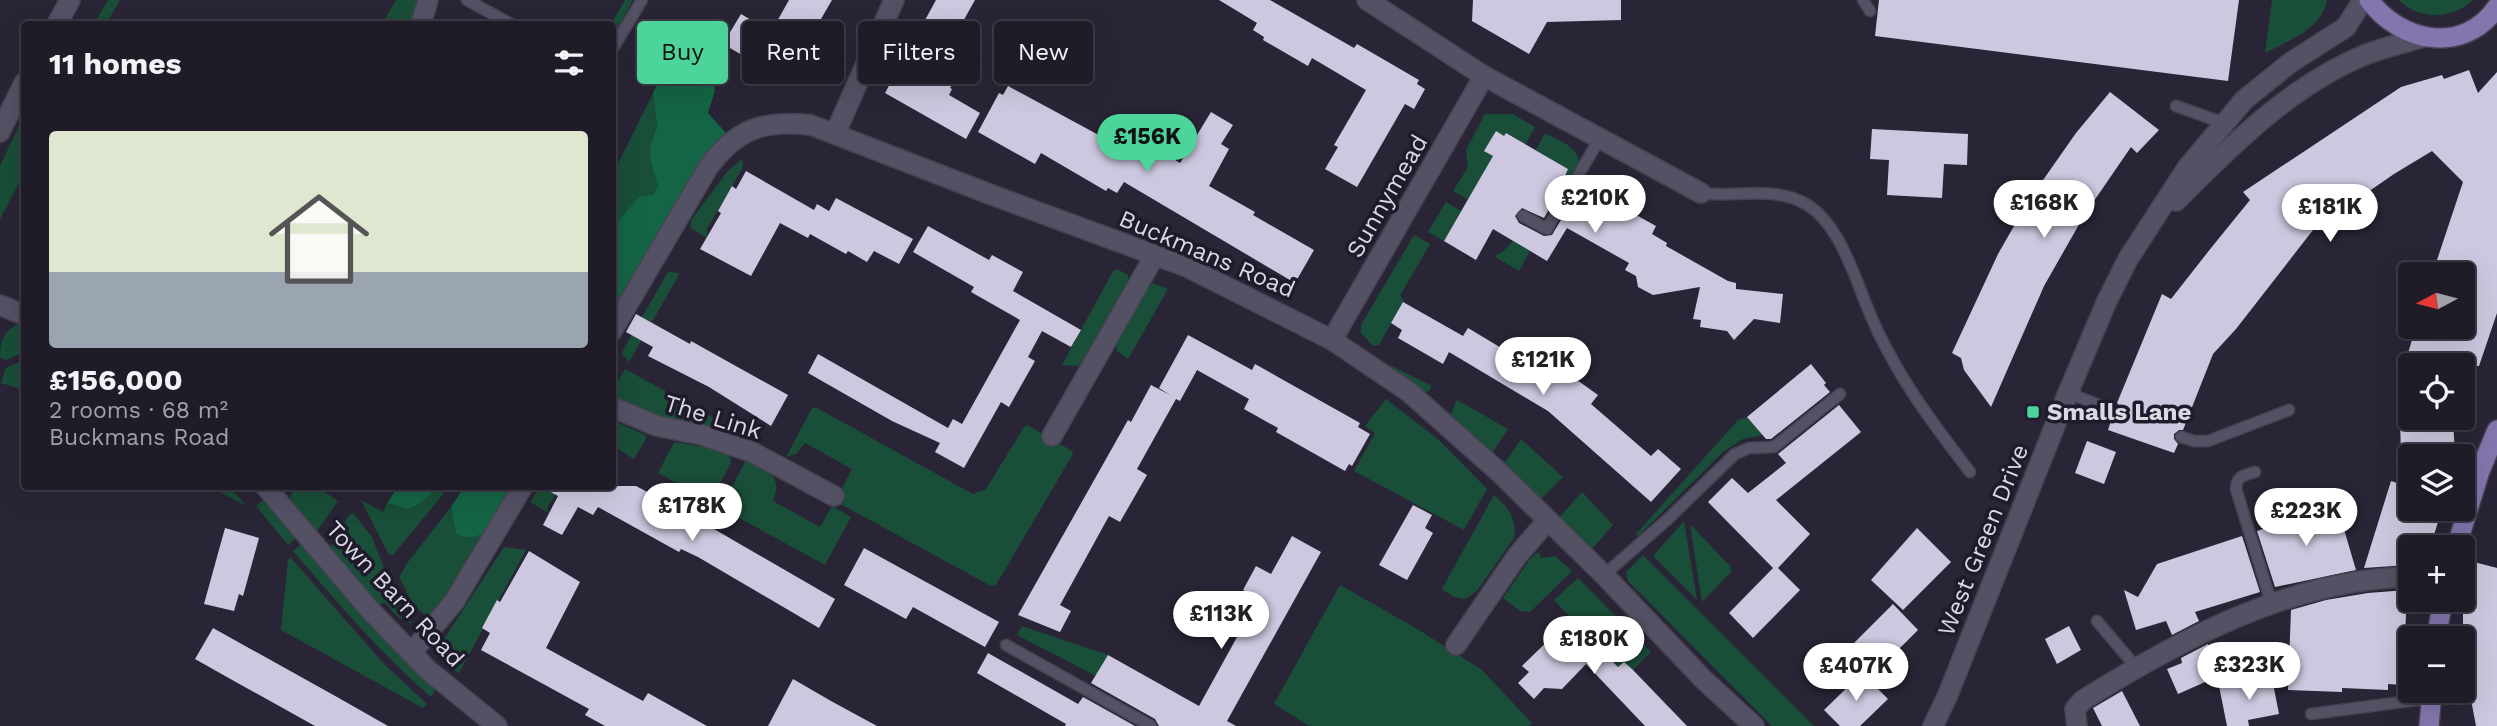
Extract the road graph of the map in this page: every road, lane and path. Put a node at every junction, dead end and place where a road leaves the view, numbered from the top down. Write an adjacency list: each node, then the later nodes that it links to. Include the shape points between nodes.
1 (70, 0): 12 (street)
2 (428, 0): 13 (street)
3 (467, 0): 14 (lane)
4 (642, 0): 16 (lane)
5 (894, 0): 22 (street)
6 (1367, 0): 17 (street)
7 (1863, 0): 10 (lane)
8 (2363, 0): 20 (street, West Green Drive, via 2346,27 2290,62)
9 (2370, 0): 15 (main road, via 2380,15 2400,29)
10 (1870, 11)
11 (2493, 20): 15 (main road, via 2460,34)
12 (59, 21)
13 (422, 21)
14 (505, 21)
15 (2423, 37): 26 (street, West Green Drive, via 2366,54 2316,81 2262,119)
16 (616, 43)
17 (1484, 76): 23 (street); 31 (street, Sunnymead)
18 (21, 89): 21 (street)
19 (2176, 106): 20 (lane)
20 (2224, 123): 26 (street, West Green Drive, via 2187,168)
21 (0, 132)
22 (835, 134): 27 (street, Buckmans Road); 30 (street, Buckmans Road, via 787,123 762,127 724,146)
23 (1600, 138): 24 (street); 25 (lane, via 1547,229)
24 (1701, 192): 40 (lane, via 1783,194 1808,205 1821,218 1851,265 1900,372)
25 (1523, 216)
26 (2153, 224): 32 (street, West Green Drive, via 2128,259)
27 (1155, 256): 31 (street, Buckmans Road, via 1216,280); 38 (street)
28 (1, 308): 29 (street)
29 (21, 314)
30 (616, 324)
31 (1332, 340): 45 (street, Buckmans Road, via 1409,392 1517,488)
32 (2068, 393): 36 (lane); 62 (street, West Green Drive)
33 (1840, 394): 47 (lane, via 1780,443 1735,454)
34 (616, 409): 44 (street, The Link, via 657,426 752,452)
35 (2289, 410): 39 (lane, via 2208,440)
36 (2115, 411)
37 (2497, 430): 46 (main road)
38 (1052, 436)
39 (2180, 437)
40 (1970, 472)
41 (2255, 472): 49 (lane, via 2239,478 2236,489)
42 (268, 490): 53 (street, Town Barn Road, via 370,610)
43 (521, 490): 53 (street, via 454,602)
44 (834, 496)
45 (1547, 521): 47 (street, Buckmans Road); 52 (street)
46 (2460, 535)
47 (1604, 575): 61 (street, Buckmans Road)
48 (2398, 578): 49 (street, via 2344,584)
49 (2272, 605): 54 (street, via 2209,629)
50 (2097, 621): 54 (lane)
51 (1006, 645): 60 (lane)
52 (1456, 645)
53 (412, 652): 59 (street, Town Barn Road)
54 (2136, 667): 58 (street, via 2079,703)
55 (2398, 700): 57 (lane)
56 (2431, 703): 63 (main road)
57 (2311, 714)
58 (2077, 724)
59 (493, 725)
60 (1151, 726)
61 (1754, 726)
62 (1933, 726)
63 (2429, 726)

